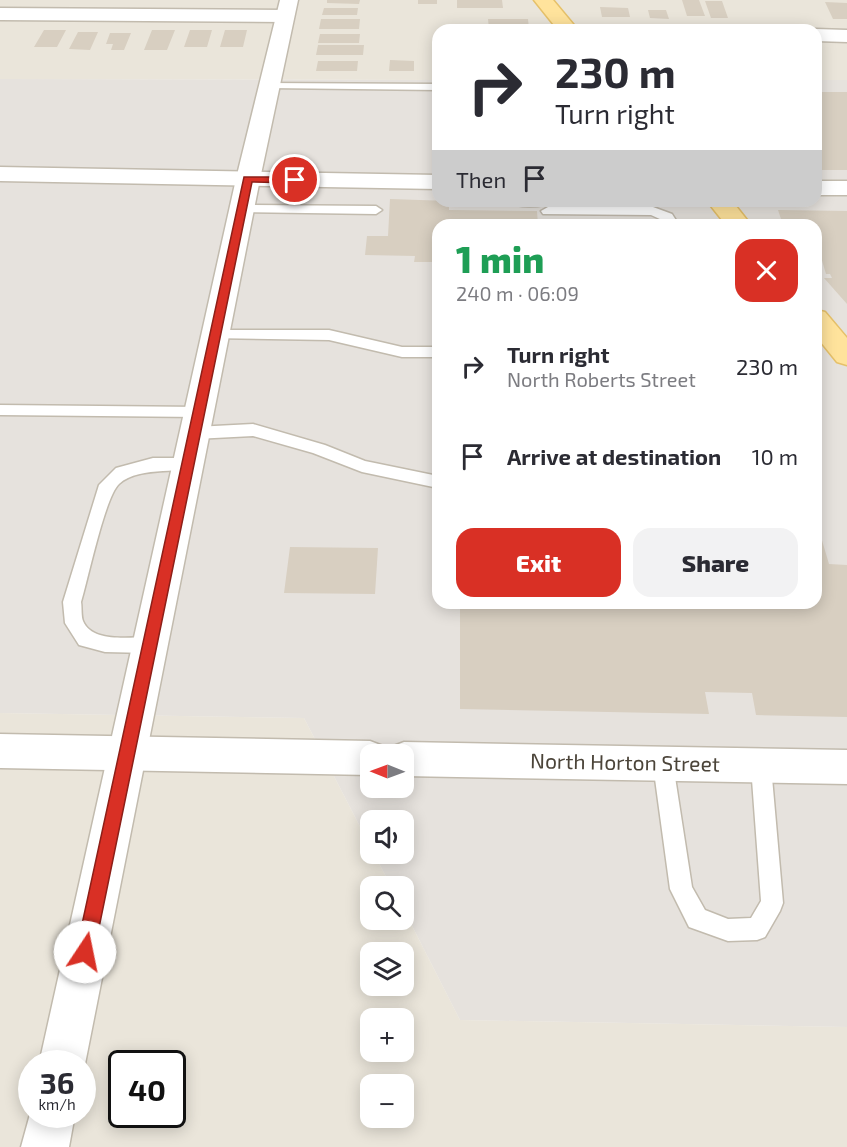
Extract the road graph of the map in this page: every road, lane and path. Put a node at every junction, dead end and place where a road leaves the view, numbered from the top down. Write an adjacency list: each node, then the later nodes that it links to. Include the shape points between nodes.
1 (543, 0): 4 (main road)
2 (287, 8): 3 (street); 7 (street)
3 (16, 10)
4 (563, 24)
5 (822, 35): 6 (street)
6 (847, 36)
7 (269, 85): 8 (lane); 10 (street)
8 (432, 87)
9 (0, 174): 10 (street)
10 (248, 179): 11 (street); 16 (street)
11 (432, 182)
12 (822, 188): 13 (street)
13 (847, 188)
14 (593, 207): 18 (lane, via 653,211)
15 (724, 207): 19 (main road)
16 (241, 210): 17 (lane); 20 (street)
17 (376, 210)
18 (668, 219)
19 (734, 219)
20 (216, 335): 21 (lane, via 329,335 402,352); 23 (street)
21 (432, 352)
22 (0, 410): 23 (lane)
23 (197, 422): 24 (street); 25 (lane, via 253,430 362,466)
24 (188, 464): 26 (street); 26 (lane, via 136,466 115,474 105,489 72,602 74,623 86,639 105,644)
25 (432, 481)
26 (149, 645): 28 (street)
27 (0, 751): 28 (street)
28 (126, 754): 29 (street); 34 (street)
29 (360, 758)
30 (414, 759): 31 (street, North Horton Street)
31 (663, 764): 32 (street, North Horton Street); 32 (lane, via 681,889 697,919 728,930 757,929 772,903)
32 (761, 766): 33 (street, North Horton Street)
33 (847, 768)
34 (65, 1050)
35 (49, 1128): 36 (street)
36 (45, 1147)

